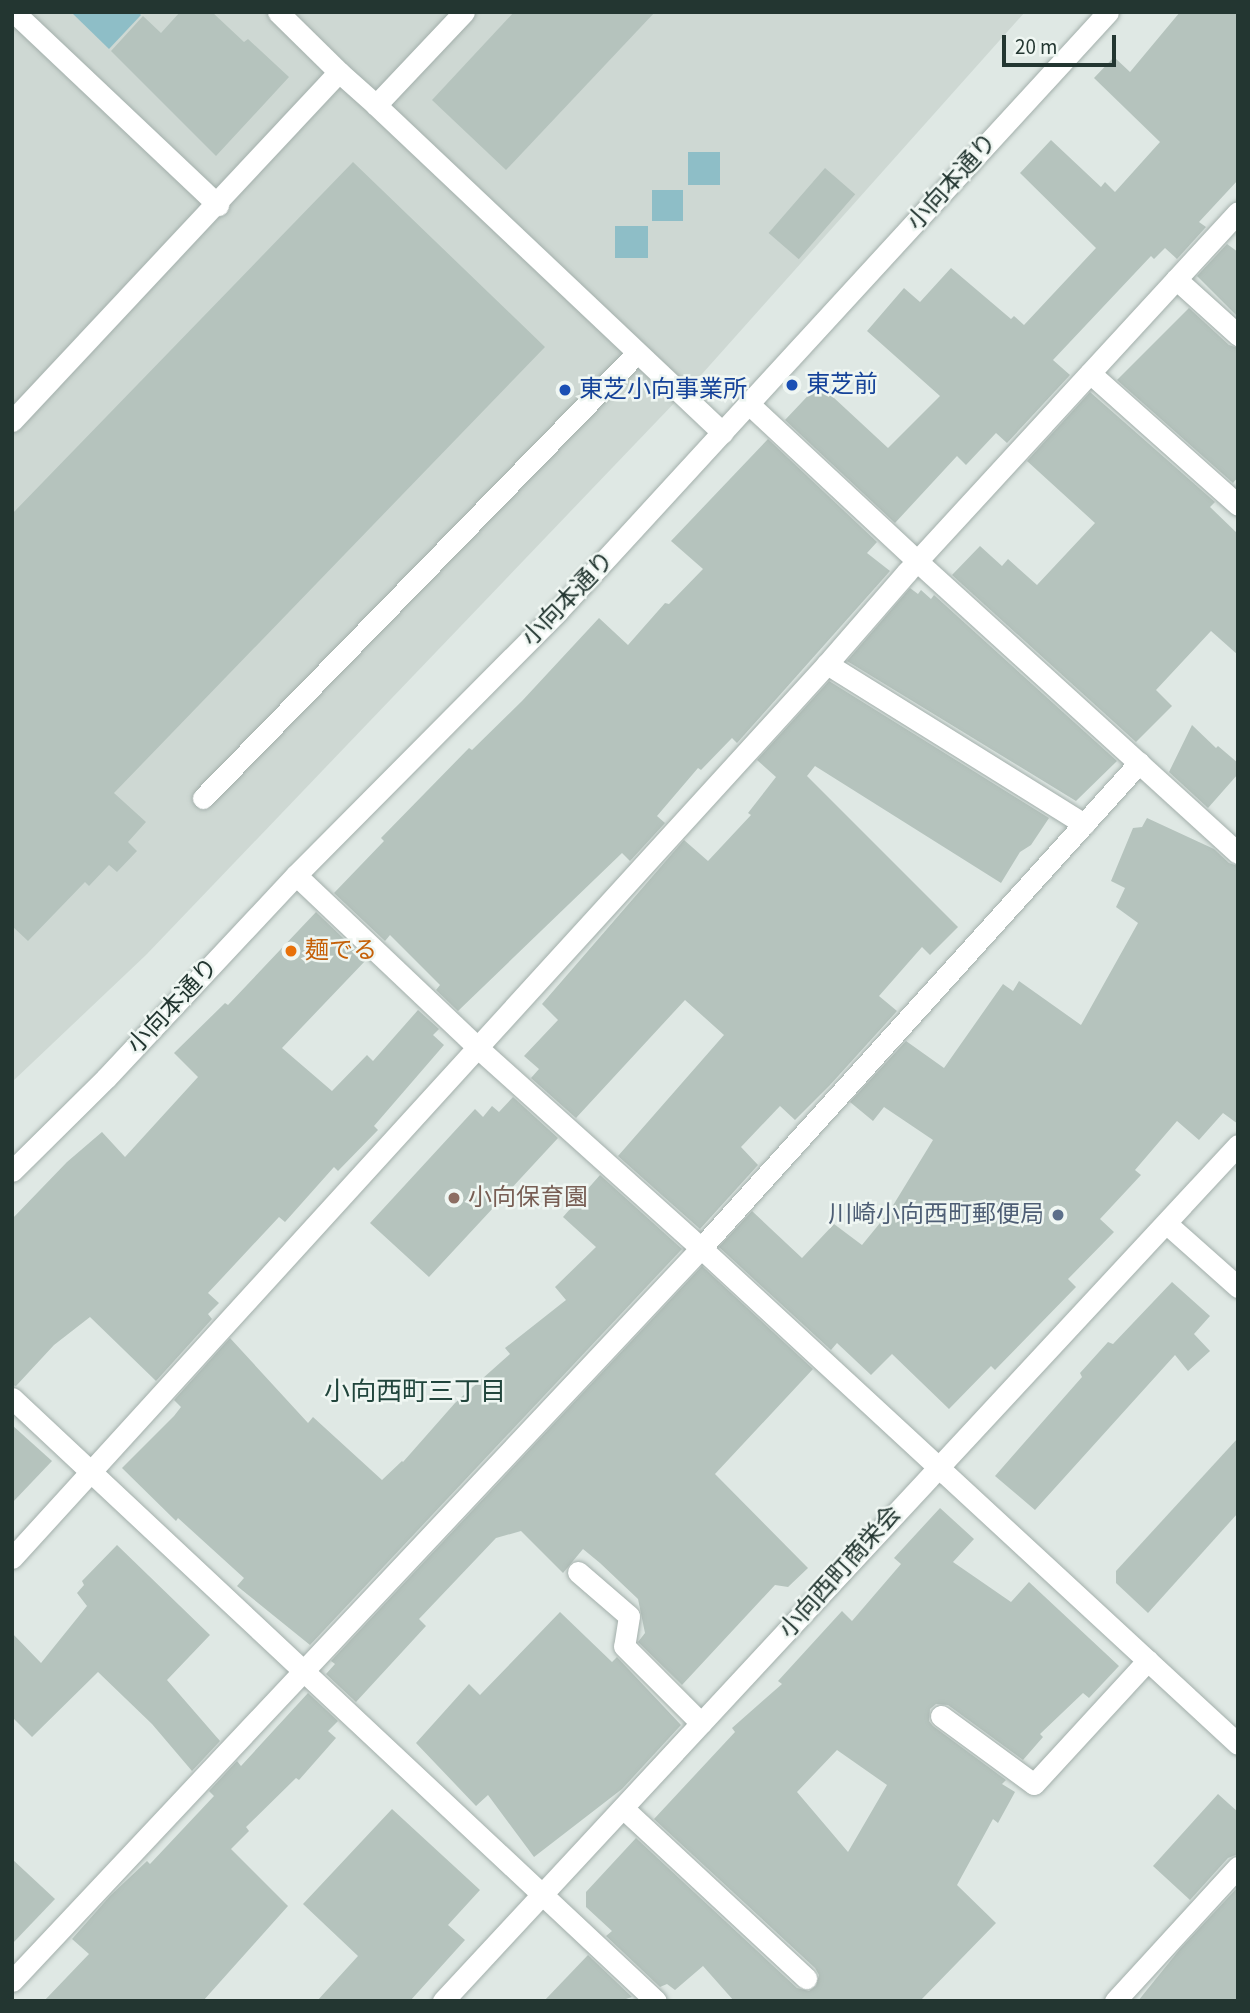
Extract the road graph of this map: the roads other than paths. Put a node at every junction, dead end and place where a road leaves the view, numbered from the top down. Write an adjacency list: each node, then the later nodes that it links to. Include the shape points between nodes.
1 (14, 12): 7 (street)
2 (278, 12): 5 (street)
3 (464, 12): 6 (street)
4 (1108, 12): 13 (street, 小向本通り)
5 (340, 72): 6 (street); 7 (street)
6 (376, 105): 11 (street)
7 (218, 205): 14 (street)
8 (1238, 212): 9 (street)
9 (1176, 279): 10 (street); 12 (street)
10 (1238, 335)
11 (636, 354): 15 (street); 20 (street)
12 (1090, 373): 16 (street); 17 (street)
13 (750, 404): 15 (street, 小向本通り); 17 (street)
14 (12, 421)
15 (723, 433): 23 (street, 小向本通り, via 558,611)
16 (1238, 505)
17 (917, 561): 18 (street); 19 (street)
18 (827, 664): 21 (street); 24 (street)
19 (1139, 763): 21 (street); 22 (street)
20 (203, 798)
21 (1084, 824): 28 (street)
22 (1238, 853)
23 (296, 875): 24 (street); 26 (street, 小向本通り)
24 (478, 1048): 28 (street); 32 (street)
25 (1238, 1145): 27 (street, 小向西町商栄会)
26 (12, 1171)
27 (1167, 1224): 29 (street); 31 (street, 小向西町商栄会)
28 (701, 1248): 31 (street); 36 (street)
29 (1238, 1287)
30 (12, 1398): 32 (street)
31 (938, 1465): 35 (street); 38 (street, 小向西町商栄会)
32 (90, 1472): 33 (street); 36 (street)
33 (12, 1558)
34 (578, 1572): 38 (street, via 629,1616 624,1646)
35 (1147, 1660): 37 (street, via 1034,1784); 39 (street)
36 (302, 1673): 42 (street); 44 (street)
37 (941, 1716)
38 (701, 1723): 40 (street, 小向西町商栄会)
39 (1238, 1744)
40 (623, 1808): 42 (street, 小向西町商栄会); 43 (street)
41 (1238, 1867): 47 (street)
42 (542, 1893): 45 (street, 小向西町商栄会); 46 (street)
43 (806, 1978)
44 (12, 1981)
45 (443, 2001)
46 (656, 2001)
47 (1115, 2001)

